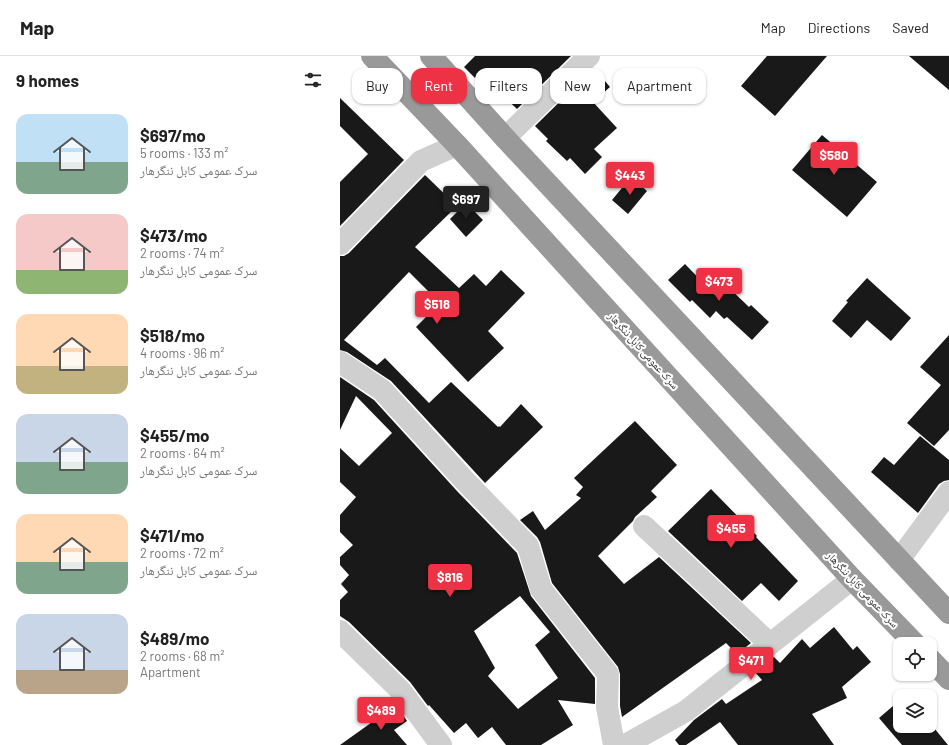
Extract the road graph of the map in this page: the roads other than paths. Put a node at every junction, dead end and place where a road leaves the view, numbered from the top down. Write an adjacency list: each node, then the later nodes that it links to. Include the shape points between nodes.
1 (372, 56): 5 (highway, سرک عمومی کابل ننگرهار)
2 (430, 56): 4 (highway)
3 (589, 56): 4 (street)
4 (505, 138): 10 (highway)
5 (457, 145): 6 (street, via 421,161); 11 (highway, سرک عمومی کابل ننگرهار)
6 (340, 244)
7 (340, 362): 19 (street, via 382,390 528,546 541,589 608,674 607,707)
8 (949, 492): 10 (street)
9 (644, 526): 15 (street)
10 (899, 560): 12 (highway)
11 (852, 579): 14 (highway, سرک عمومی کابل ننگرهار); 15 (street)
12 (949, 613)
13 (340, 631): 18 (street, via 402,691)
14 (909, 637)
15 (770, 644): 20 (street, via 686,711)
16 (937, 666): 17 (highway)
17 (949, 679)
18 (441, 745)
19 (614, 745)
20 (625, 745)

